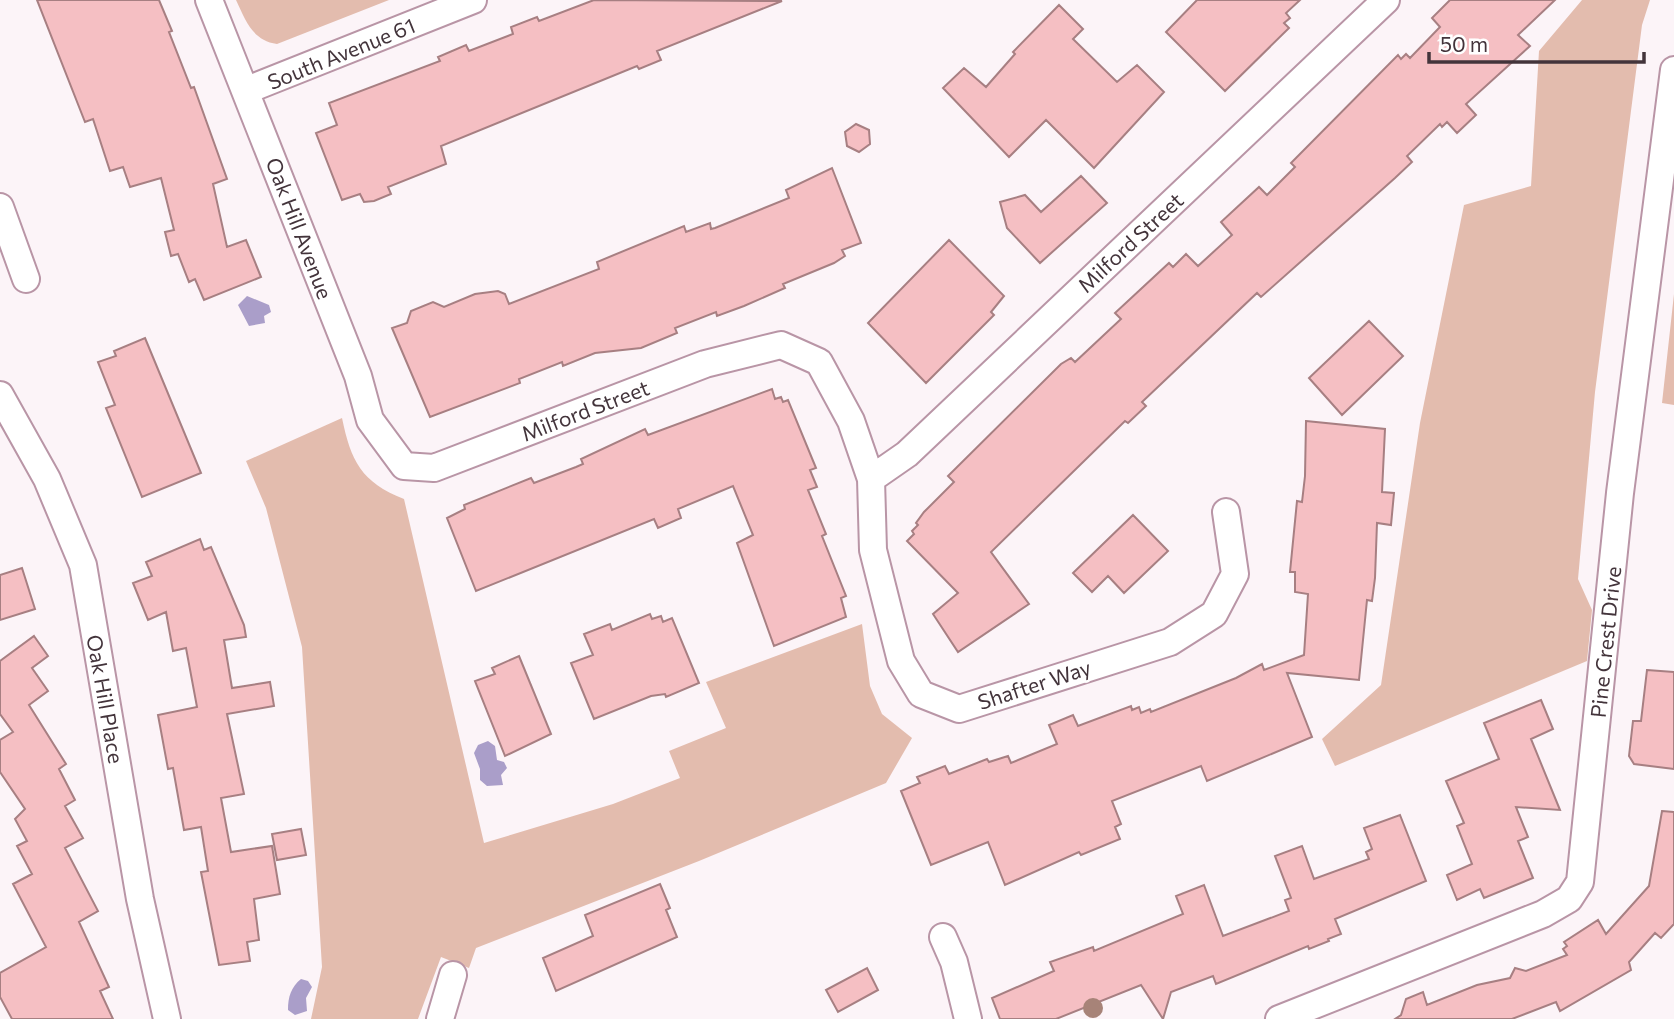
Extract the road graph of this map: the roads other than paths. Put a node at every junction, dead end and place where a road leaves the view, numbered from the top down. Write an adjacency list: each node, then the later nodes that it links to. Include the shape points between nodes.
1 (209, 0): 5 (street, Oak Hill Avenue)
2 (474, 0): 5 (street, South Avenue 61)
3 (1386, 0): 11 (street, Milford Street, via 907,454)
4 (1674, 70): 18 (street, Pine Crest Drive, via 1620,493 1580,882 1569,899 1543,914)
5 (247, 90): 10 (street, Oak Hill Avenue, via 358,376 370,420)
6 (0, 206): 7 (street)
7 (26, 279)
8 (820, 362): 10 (street, Milford Street, via 781,345 705,364 433,468 404,466); 11 (street, Shafter Way, via 851,421)
9 (0, 395): 15 (street, Oak Hill Place, via 47,479 83,565 140,899)
10 (393, 455)
11 (871, 479): 12 (street, Shafter Way, via 873,550 901,661 921,694 959,709 1170,642 1214,614 1235,573)
12 (1226, 512)
13 (943, 937): 17 (street)
14 (453, 975): 16 (street)
15 (167, 1019)
16 (440, 1019)
17 (968, 1019)
18 (1279, 1019)

